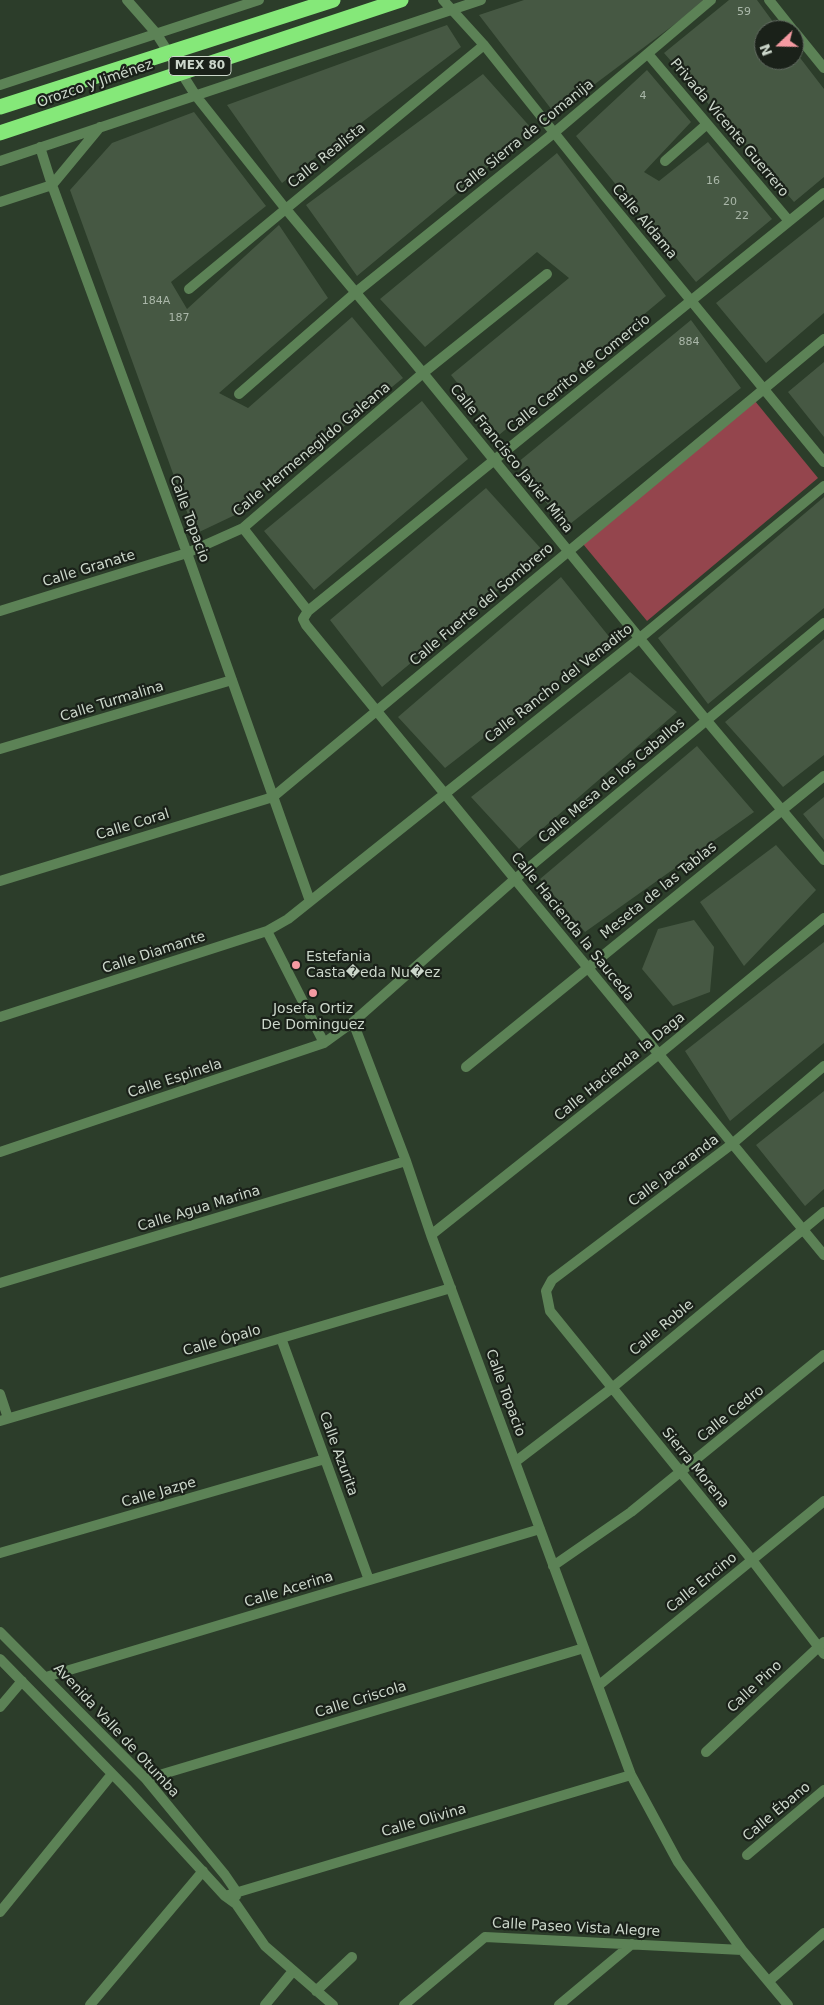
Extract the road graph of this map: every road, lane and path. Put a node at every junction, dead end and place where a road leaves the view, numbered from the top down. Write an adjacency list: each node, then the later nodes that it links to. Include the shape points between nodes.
1 (127, 0): 11 (street, Calle Francisco Javier Mina)
2 (259, 0): 11 (street, Orozco y Jiménez)
3 (333, 0): 14 (highway, Orozco y Jiménez / MEX 80)
4 (401, 0): 17 (highway, Orozco y Jiménez / MEX 80)
5 (443, 0): 9 (street, Calle Aldama)
6 (481, 0): 9 (street, MEX 80)
7 (711, 0): 15 (street, Calle Sierra de Comanija)
8 (769, 0): 10 (street)
9 (453, 10): 13 (street, Calle Aldama); 19 (street, MEX 80)
10 (786, 20)
11 (156, 33): 14 (street, Calle Francisco Javier Mina); 18 (street, Orozco y Jiménez)
12 (804, 43): 16 (street)
13 (484, 45): 23 (street, Calle Aldama); 31 (street, Calle Realista)
14 (166, 52): 17 (street, Calle Francisco Javier Mina); 20 (highway, Orozco y Jiménez / MEX 80)
15 (648, 54): 21 (street, Privada Vicente Guerrero); 23 (street, Calle Sierra de Comanija)
16 (824, 68)
17 (180, 72): 19 (street, Calle Francisco Javier Mina); 24 (highway, Orozco y Jiménez / MEX 80)
18 (0, 85)
19 (196, 96): 22 (street, MEX 80); 31 (street, Calle Francisco Javier Mina)
20 (0, 107)
21 (707, 124): 27 (street); 32 (street, Privada Vicente Guerrero)
22 (101, 126): 25 (street, MEX 80); 28 (street)
23 (554, 132): 35 (street, Calle Sierra de Comanija); 36 (street, Calle Aldama)
24 (0, 133)
25 (40, 147): 26 (street, MEX 80); 28 (street, Calle Topacio)
26 (0, 161)
27 (665, 161)
28 (52, 184): 30 (street); 46 (street, Calle Topacio)
29 (824, 193): 32 (street, Calle Cerrito de Comercio)
30 (0, 202)
31 (285, 208): 34 (street, Calle Realista); 35 (street, Calle Francisco Javier Mina)
32 (789, 221): 36 (street, Calle Cerrito de Comercio)
33 (547, 274): 38 (street, Calle Hermenegildo Galeana)
34 (189, 289)
35 (355, 293): 38 (street, Calle Francisco Javier Mina); 40 (street, Calle Sierra de Comanija)
36 (692, 300): 39 (street, Calle Aldama); 41 (street, Calle Cerrito de Comercio)
37 (824, 339): 39 (street, Calle Fuerte del Sombrero)
38 (424, 373): 41 (street, Calle Francisco Javier Mina); 44 (street, Calle Hermenegildo Galeana)
39 (764, 388): 42 (street, Calle Aldama); 45 (street, Calle Fuerte del Sombrero)
40 (238, 394)
41 (495, 460): 45 (street, Calle Francisco Javier Mina); 48 (street, Calle Cerrito de Comercio)
42 (824, 462)
43 (824, 486): 50 (street, Calle Rancho del Venadito)
44 (243, 528): 46 (street, Calle Hermenegildo Galeana); 48 (street, Calle Hacienda la Sauceda)
45 (568, 551): 50 (street, Calle Francisco Javier Mina); 52 (street, Calle Fuerte del Sombrero)
46 (187, 553): 47 (street, Calle Granate); 51 (street, Calle Topacio)
47 (0, 611)
48 (306, 612): 52 (street, Calle Hacienda la Sauceda, via 303,619 306,625)
49 (824, 623): 53 (street, Calle Mesa de los Caballos)
50 (640, 638): 53 (street, Calle Francisco Javier Mina); 56 (street, Calle Rancho del Venadito)
51 (232, 680): 54 (street, Calle Turmalina); 57 (street, Calle Topacio)
52 (377, 710): 56 (street, Calle Hacienda la Sauceda); 57 (street, Calle Fuerte del Sombrero)
53 (707, 721): 58 (street, Calle Francisco Javier Mina); 60 (street, Calle Mesa de los Caballos)
54 (0, 749)
55 (824, 776): 58 (street, Meseta de las Tablas)
56 (445, 793): 60 (street, Calle Hacienda la Sauceda); 62 (street, Calle Rancho del Venadito)
57 (273, 797): 61 (street, Calle Coral); 62 (street, Calle Topacio)
58 (782, 810): 59 (street, Calle Francisco Javier Mina); 65 (street, Meseta de las Tablas)
59 (824, 860)
60 (515, 879): 65 (street, Calle Hacienda la Sauceda); 67 (street, Calle Mesa de los Caballos)
61 (0, 880)
62 (310, 901): 64 (street, Calle Diamante)
63 (824, 918): 69 (street, Calle Hacienda la Daga)
64 (267, 931): 66 (street, Calle Diamante); 68 (street)
65 (587, 967): 69 (street, Calle Hacienda la Sauceda); 71 (street, Meseta de las Tablas)
66 (0, 1017)
67 (353, 1022): 68 (street, Calle Espinela); 74 (street, Calle Topacio)
68 (324, 1044): 73 (street, Calle Espinela)
69 (659, 1054): 72 (street, Calle Hacienda la Sauceda); 77 (street, Calle Hacienda la Daga)
70 (824, 1066): 72 (street, Calle Jacaranda)
71 (466, 1067)
72 (732, 1144): 76 (street, Calle Hacienda la Sauceda); 81 (street, Calle Jacaranda, via 552,1280)
73 (0, 1152)
74 (406, 1161): 77 (street, Calle Topacio); 79 (street, Calle Agua Marina)
75 (824, 1212): 76 (street, Calle Roble)
76 (803, 1230): 78 (street, Calle Hacienda la Sauceda); 84 (street, Calle Roble)
77 (431, 1235): 80 (street, Calle Topacio)
78 (824, 1255)
79 (0, 1283)
80 (451, 1288): 82 (street, Calle Ópalo); 88 (street, Calle Topacio)
81 (546, 1299): 84 (street, Sierra Morena, via 550,1311)
82 (281, 1338): 86 (street, Calle Ópalo); 87 (street, Calle Azurita)
83 (824, 1355): 89 (street, Calle Cedro)
84 (612, 1388): 88 (street, Calle Roble); 89 (street, Sierra Morena)
85 (0, 1394): 86 (street)
86 (4, 1420)
87 (325, 1459): 92 (street, Calle Jazpe); 95 (street, Calle Azurita)
88 (516, 1462): 91 (street, Calle Topacio)
89 (681, 1472): 93 (street, Sierra Morena); 94 (street, Calle Cedro)
90 (824, 1501): 93 (street, Calle Encino)
91 (540, 1529): 94 (street, Calle Topacio); 95 (street, Calle Acerina)
92 (0, 1553)
93 (752, 1560): 98 (street, Sierra Morena); 102 (street, Calle Encino)
94 (554, 1566): 97 (street, Calle Topacio)
95 (369, 1580): 100 (street, Calle Acerina)
96 (0, 1632): 100 (street, Avenida Valle de Otumba)
97 (584, 1648): 102 (street, Calle Topacio); 107 (street, Calle Criscola)
98 (822, 1648): 104 (street, Calle Pino)
99 (0, 1659): 101 (street)
100 (46, 1677): 107 (street, Avenida Valle de Otumba)
101 (22, 1681): 103 (street); 105 (street)
102 (598, 1686): 106 (street, Calle Topacio)
103 (0, 1707)
104 (706, 1752)
105 (112, 1774): 110 (street); 114 (street)
106 (631, 1775): 111 (street, Calle Olivina); 117 (street, Calle Topacio, via 678,1862)
107 (146, 1779): 111 (street, Avenida Valle de Otumba)
108 (824, 1790): 109 (street, Calle Ébano)
109 (747, 1855)
110 (203, 1871): 112 (street); 122 (street)
111 (236, 1891): 112 (street, Calle Olivina); 113 (street)
112 (225, 1896): 113 (street)
113 (236, 1904): 119 (street, via 265,1946)
114 (0, 1912)
115 (824, 1933): 120 (street)
116 (632, 1944): 117 (street, Calle Paseo Vista Alegre); 125 (street, Calle Paseo Vista Alegre, via 485,1937); 126 (street)
117 (742, 1950): 120 (street, Calle Topacio)
118 (352, 1957): 121 (street)
119 (293, 1971): 121 (street); 123 (street)
120 (769, 1982): 127 (street, Calle Topacio)
121 (316, 1992): 124 (street)
122 (90, 2005)
123 (265, 2005)
124 (333, 2005)
125 (404, 2005)
126 (560, 2005)
127 (788, 2005)

